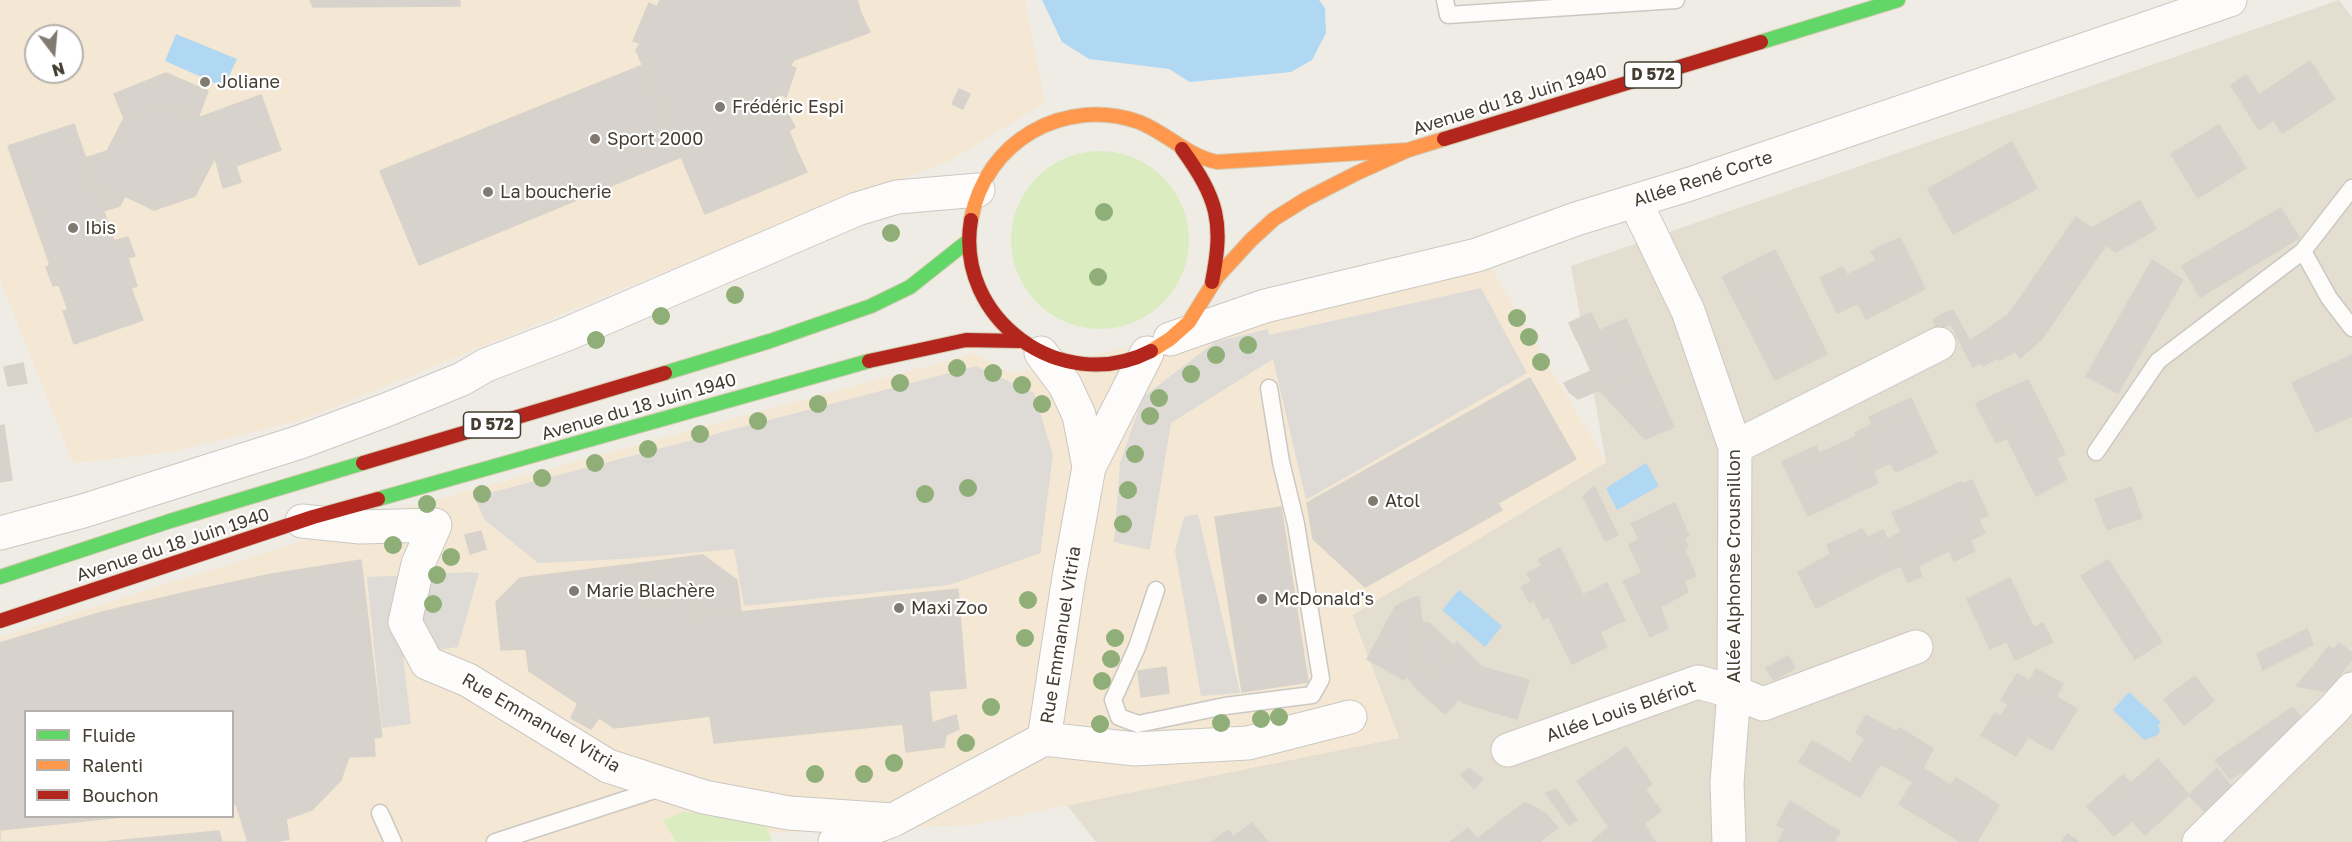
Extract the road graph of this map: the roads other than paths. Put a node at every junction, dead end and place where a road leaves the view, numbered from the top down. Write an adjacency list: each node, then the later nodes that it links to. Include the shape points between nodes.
1 (1445, 0): 2 (lane, via 1448,15)
2 (1676, 0)
3 (1898, 0): 6 (main road, Avenue du 18 Juin 1940 / D 572)
4 (2230, 0): 9 (street, Allée René Corte)
5 (1182, 149): 6 (main road, Avenue du 18 Juin 1940 / D 572, via 1210,161); 8 (main road, Avenue du 18 Juin 1940, via 1140,123 1111,115 1070,116 1032,130 1000,156); 12 (main road, Avenue du 18 Juin 1940, via 1204,178 1217,212 1220,248)
6 (1408, 150): 12 (main road, Avenue du 18 Juin 1940 / D 572, via 1273,220)
7 (2352, 188): 11 (lane)
8 (978, 190): 10 (main road, Avenue du 18 Juin 1940, via 970,215); 22 (street, via 897,197 857,209 486,365 462,379 328,432 106,504)
9 (1635, 201): 15 (street, Allée René Corte, via 1477,255 1264,306); 18 (street, Allée Alphonse Crousnillon, via 1688,311)
10 (968, 241): 16 (main road, Avenue du 18 Juin 1940, via 975,279 992,313); 23 (main road, Avenue du 18 Juin 1940 / D 572, via 910,287 871,306 781,338 171,521)
11 (2303, 251): 13 (lane, via 2329,298); 19 (lane, via 2158,361)
12 (1212, 282): 15 (main road, Avenue du 18 Juin 1940, via 1195,314)
13 (2352, 328)
14 (1939, 344): 18 (street)
15 (1158, 346): 16 (main road, Avenue du 18 Juin 1940, via 1112,364 1076,363); 20 (street)
16 (1030, 347): 20 (street, via 1065,385 1079,415); 21 (main road, Avenue du 18 Juin 1940 / D 572, via 966,340 888,356)
17 (1269, 388): 24 (lane, via 1321,679 1312,695 1225,706 1138,724 1119,717 1113,699 1137,647)
18 (1735, 447): 28 (street, Allée Alphonse Crousnillon)
19 (2096, 452)
20 (1089, 467): 30 (street, Rue Emmanuel Vitria)
21 (302, 521): 25 (main road, Avenue du 18 Juin 1940 / D 572); 32 (street, Rue Emmanuel Vitria, via 360,527 435,525 418,564 405,622 427,663 468,680 608,766)
22 (0, 533)
23 (0, 577)
24 (1156, 590)
25 (0, 621)
26 (1916, 647): 28 (street, Allée Louis Blériot, via 1763,704)
27 (2352, 688): 39 (street)
28 (1734, 692): 31 (street, Allée Louis Blériot, via 1698,682); 38 (street, Allée Alphonse Crousnillon, via 1727,783)
29 (1350, 717): 30 (street, via 1248,743 1135,749)
30 (1044, 739): 34 (street, Rue Emmanuel Vitria)
31 (1508, 750)
32 (668, 786): 34 (street, Rue Emmanuel Vitria, via 789,813); 36 (lane)
33 (381, 813): 35 (lane)
34 (893, 820): 37 (street)
35 (393, 842)
36 (495, 842)
37 (835, 842)
38 (1729, 842)
39 (2199, 842)

